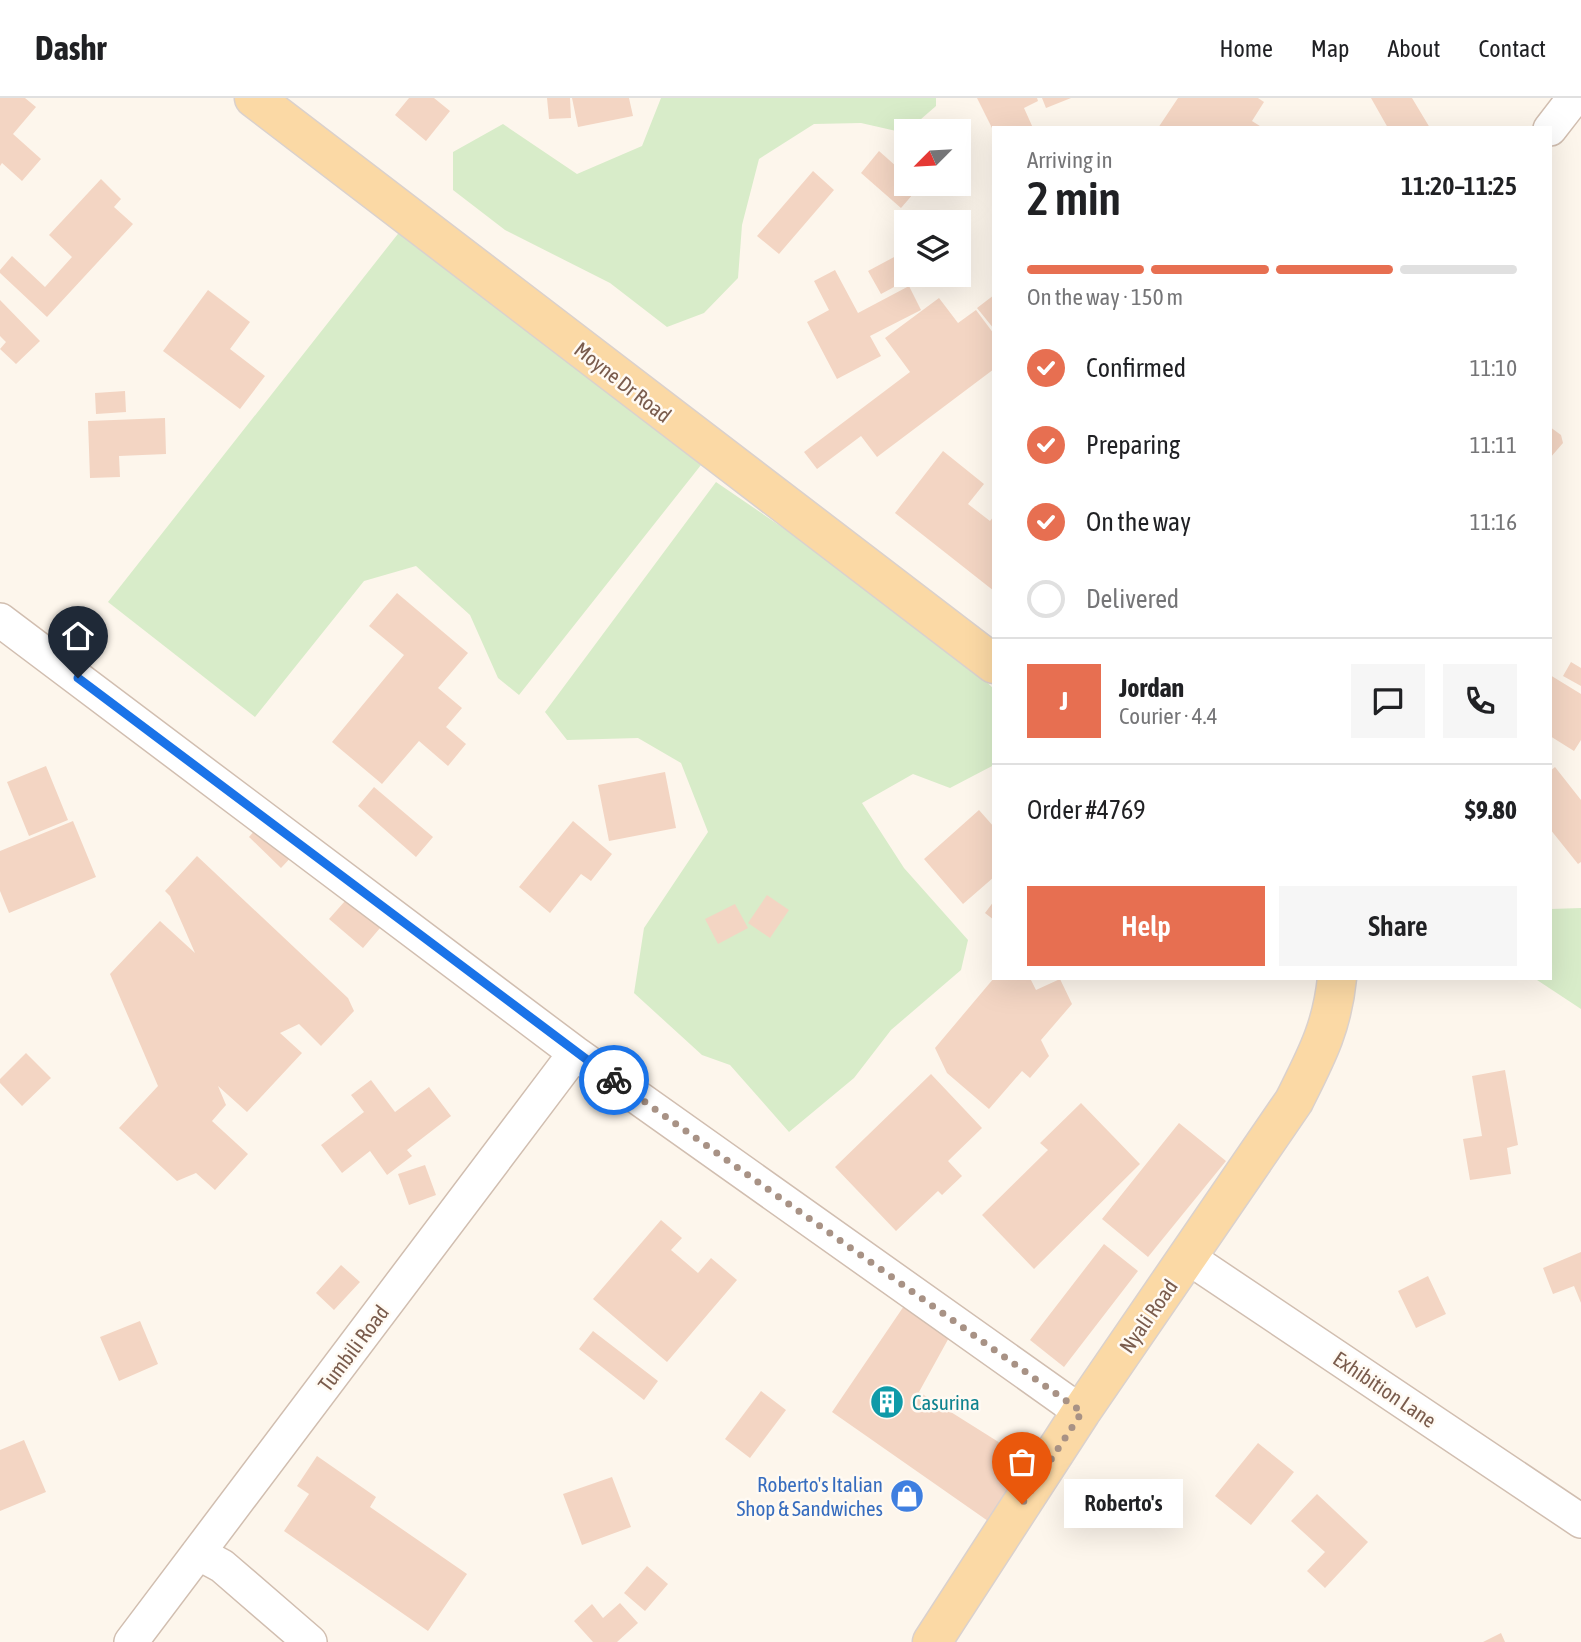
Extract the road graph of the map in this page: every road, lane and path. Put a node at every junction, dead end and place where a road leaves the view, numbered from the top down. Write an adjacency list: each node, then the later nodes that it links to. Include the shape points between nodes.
1 (254, 98): 5 (main road, Moyne Dr Road)
2 (1574, 98): 3 (street)
3 (1552, 126)
4 (0, 620): 7 (street)
5 (992, 662)
6 (1337, 980): 8 (main road, Nyali Road, via 1334,1010 1320,1051 1294,1101)
7 (575, 1053): 9 (street); 11 (street, Tumbili Road)
8 (1189, 1258): 9 (main road, Nyali Road); 10 (street, Exhibition Lane)
9 (1082, 1412): 14 (main road, Nyali Road)
10 (1581, 1521)
11 (198, 1553): 12 (street, Tumbili Road); 13 (street, via 222,1566)
12 (131, 1642)
13 (310, 1642)
14 (932, 1642)

